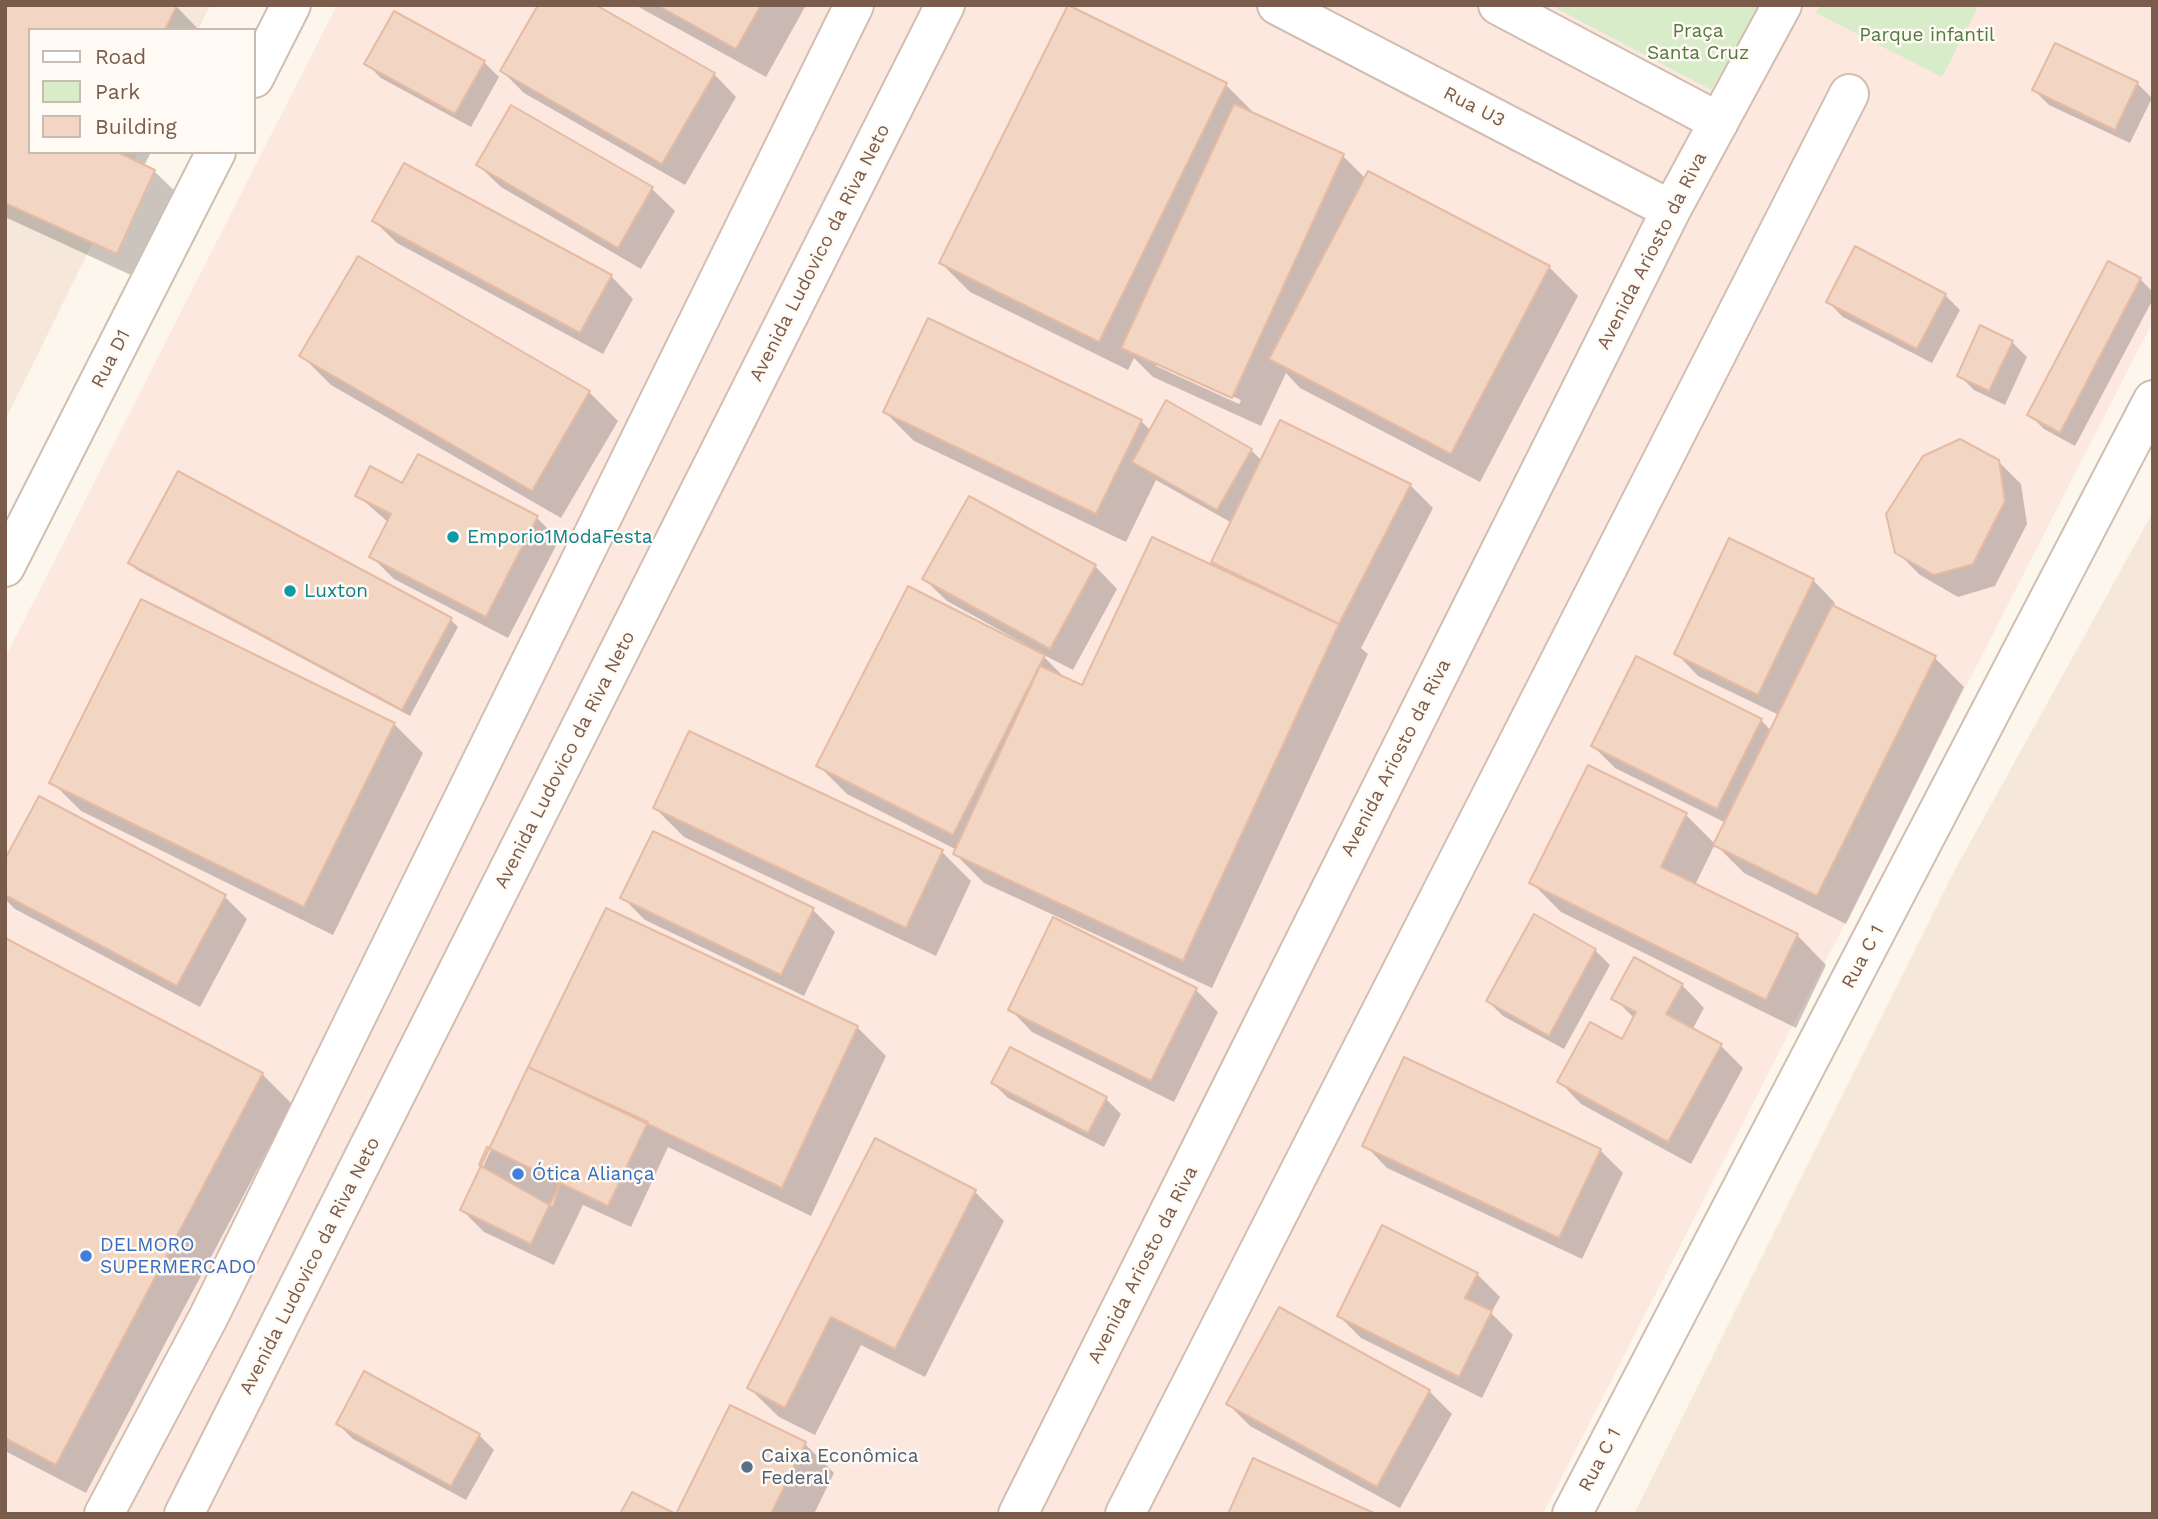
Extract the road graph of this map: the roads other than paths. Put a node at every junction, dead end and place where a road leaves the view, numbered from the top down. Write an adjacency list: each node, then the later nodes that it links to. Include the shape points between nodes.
1 (291, 5): 7 (street)
2 (855, 5): 14 (street, via 208,1318)
3 (945, 5): 15 (street, Avenida Ludovico da Riva Neto)
4 (1276, 5): 11 (street, Rua U3)
5 (1499, 5): 9 (street)
6 (1782, 5): 9 (street, Avenida Ariosto da Riva)
7 (256, 74)
8 (1849, 94): 17 (street)
9 (1719, 122): 11 (street, Avenida Ariosto da Riva)
10 (215, 154): 13 (street, Rua D1)
11 (1671, 210): 16 (street, Avenida Ariosto da Riva)
12 (2153, 400): 18 (street, Rua C 1)
13 (5, 566)
14 (104, 1514)
15 (184, 1514)
16 (1018, 1514)
17 (1125, 1514)
18 (1572, 1514)

